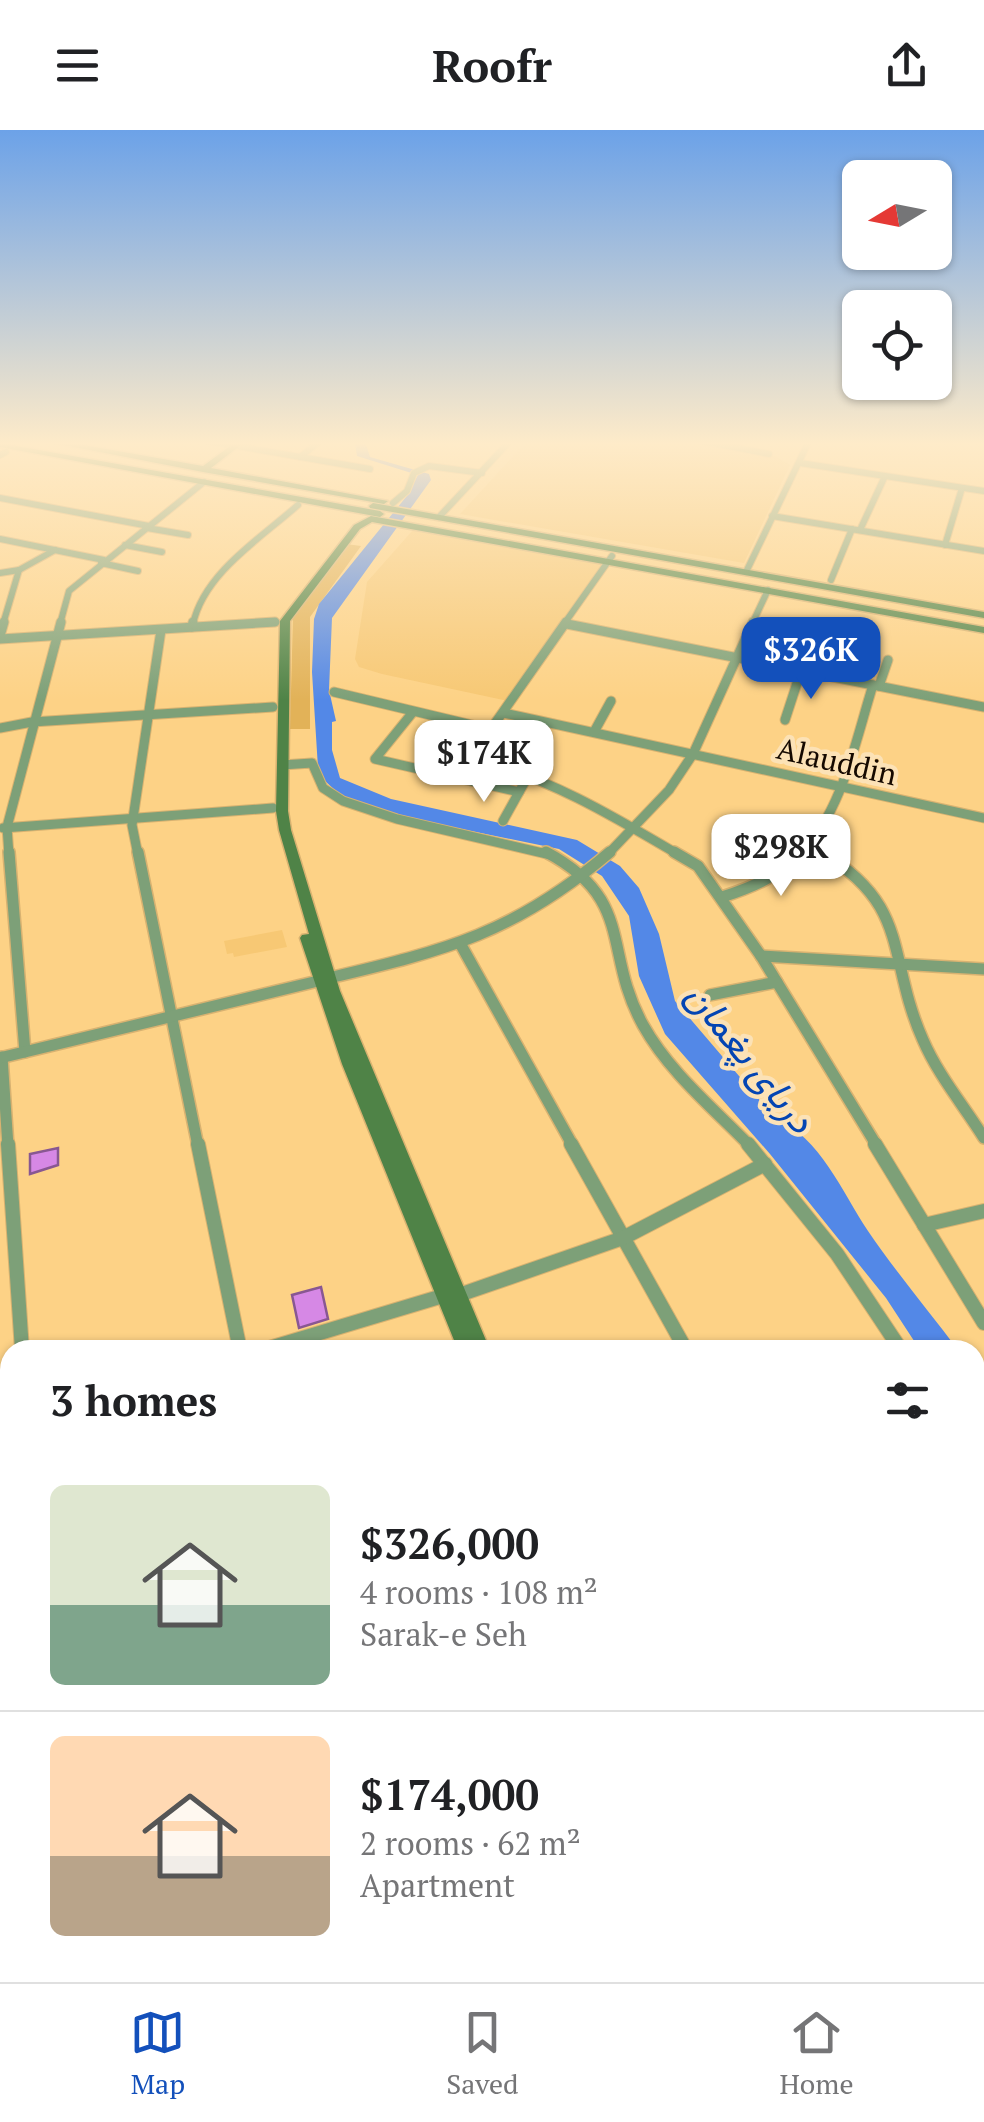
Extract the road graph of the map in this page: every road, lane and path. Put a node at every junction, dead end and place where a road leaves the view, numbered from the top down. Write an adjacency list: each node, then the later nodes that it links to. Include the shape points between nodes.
1 (148, 527): 17 (street)
2 (150, 527): 14 (street)
3 (274, 527): 34 (street, via 212,584 192,615)
4 (330, 527): 31 (main road)
5 (357, 527): 52 (main road, via 285,621)
6 (470, 527): 21 (main road)
7 (477, 527): 12 (main road)
8 (484, 527): 23 (main road)
9 (767, 527): 23 (street)
10 (841, 527): 13 (street)
11 (950, 527): 16 (street)
12 (485, 529): 21 (main road); 23 (main road)
13 (856, 530): 16 (street); 28 (street)
14 (188, 535)
15 (0, 539): 18 (street)
16 (945, 544): 19 (street)
17 (125, 545): 20 (street); 22 (street)
18 (55, 550): 22 (street); 24 (street)
19 (984, 551)
20 (162, 552)
21 (610, 559): 27 (main road); 32 (street)
22 (103, 562): 25 (street); 36 (street, via 69,591)
23 (747, 569): 28 (main road); 30 (main road)
24 (19, 570): 26 (street); 37 (street)
25 (138, 570)
26 (0, 573)
27 (706, 576): 29 (main road); 33 (main road)
28 (832, 580): 30 (main road)
29 (768, 590): 33 (main road); 38 (street)
30 (984, 612)
31 (276, 622): 34 (street); 44 (main road)
32 (567, 624): 38 (street); 47 (street)
33 (984, 627)
34 (192, 628): 35 (street)
35 (160, 630): 36 (street); 48 (street)
36 (56, 636): 37 (street); 50 (street)
37 (0, 638)
38 (736, 658): 40 (street); 55 (street)
39 (888, 660): 41 (street)
40 (801, 671): 41 (street); 49 (street)
41 (876, 686): 45 (street); 60 (street)
42 (334, 692): 46 (street)
43 (611, 701): 54 (street)
44 (273, 706): 48 (street); 52 (main road)
45 (984, 707)
46 (413, 712): 53 (street); 59 (street, via 375,760)
47 (504, 713): 53 (street); 54 (street, Alauddin)
48 (148, 715): 50 (street); 64 (street)
49 (785, 720)
50 (32, 722): 51 (street); 67 (street)
51 (0, 728)
52 (277, 729): 57 (main road); 62 (main road)
53 (492, 730): 56 (street)
54 (594, 732): 55 (street, Alauddin)
55 (693, 754): 60 (street, Alauddin); 66 (street)
56 (473, 759): 58 (street); 59 (street)
57 (282, 765): 69 (street, via 310,762 326,790 347,802 544,851); 76 (main road, via 285,830)
58 (528, 776): 61 (street); 66 (street)
59 (456, 779): 61 (street)
60 (838, 788): 63 (street, Alauddin); 68 (street)
61 (519, 792): 65 (street)
62 (273, 808): 64 (street); 76 (main road)
63 (984, 818)
64 (131, 819): 67 (street); 79 (street)
65 (503, 821)
66 (633, 825): 69 (street); 70 (street, via 698,866)
67 (3, 828): 71 (street)
68 (810, 846): 70 (street, via 775,880); 74 (street, via 848,864 877,894)
69 (585, 874): 72 (street, via 533,910); 83 (street, via 614,918 634,1013)
70 (722, 897): 73 (street)
71 (6, 903): 80 (street)
72 (461, 945): 76 (street); 86 (street)
73 (761, 956): 74 (street); 77 (street)
74 (900, 964): 75 (street); 82 (street, via 925,1045)
75 (984, 969)
76 (324, 979): 79 (street); 87 (main road)
77 (777, 982): 78 (street); 85 (street)
78 (710, 995)
79 (169, 1017): 80 (street); 90 (street)
80 (25, 1052): 81 (street)
81 (1, 1058): 89 (street)
82 (984, 1138)
83 (765, 1164): 86 (street); 95 (street)
84 (984, 1210): 85 (street)
85 (924, 1225): 88 (street)
86 (623, 1238): 87 (street); 94 (street)
87 (452, 1295): 91 (street); 92 (main road); 93 (main road)
88 (984, 1323)
89 (21, 1340)
90 (238, 1340)
91 (297, 1340)
92 (464, 1340)
93 (477, 1340)
94 (680, 1340)
95 (895, 1340)

